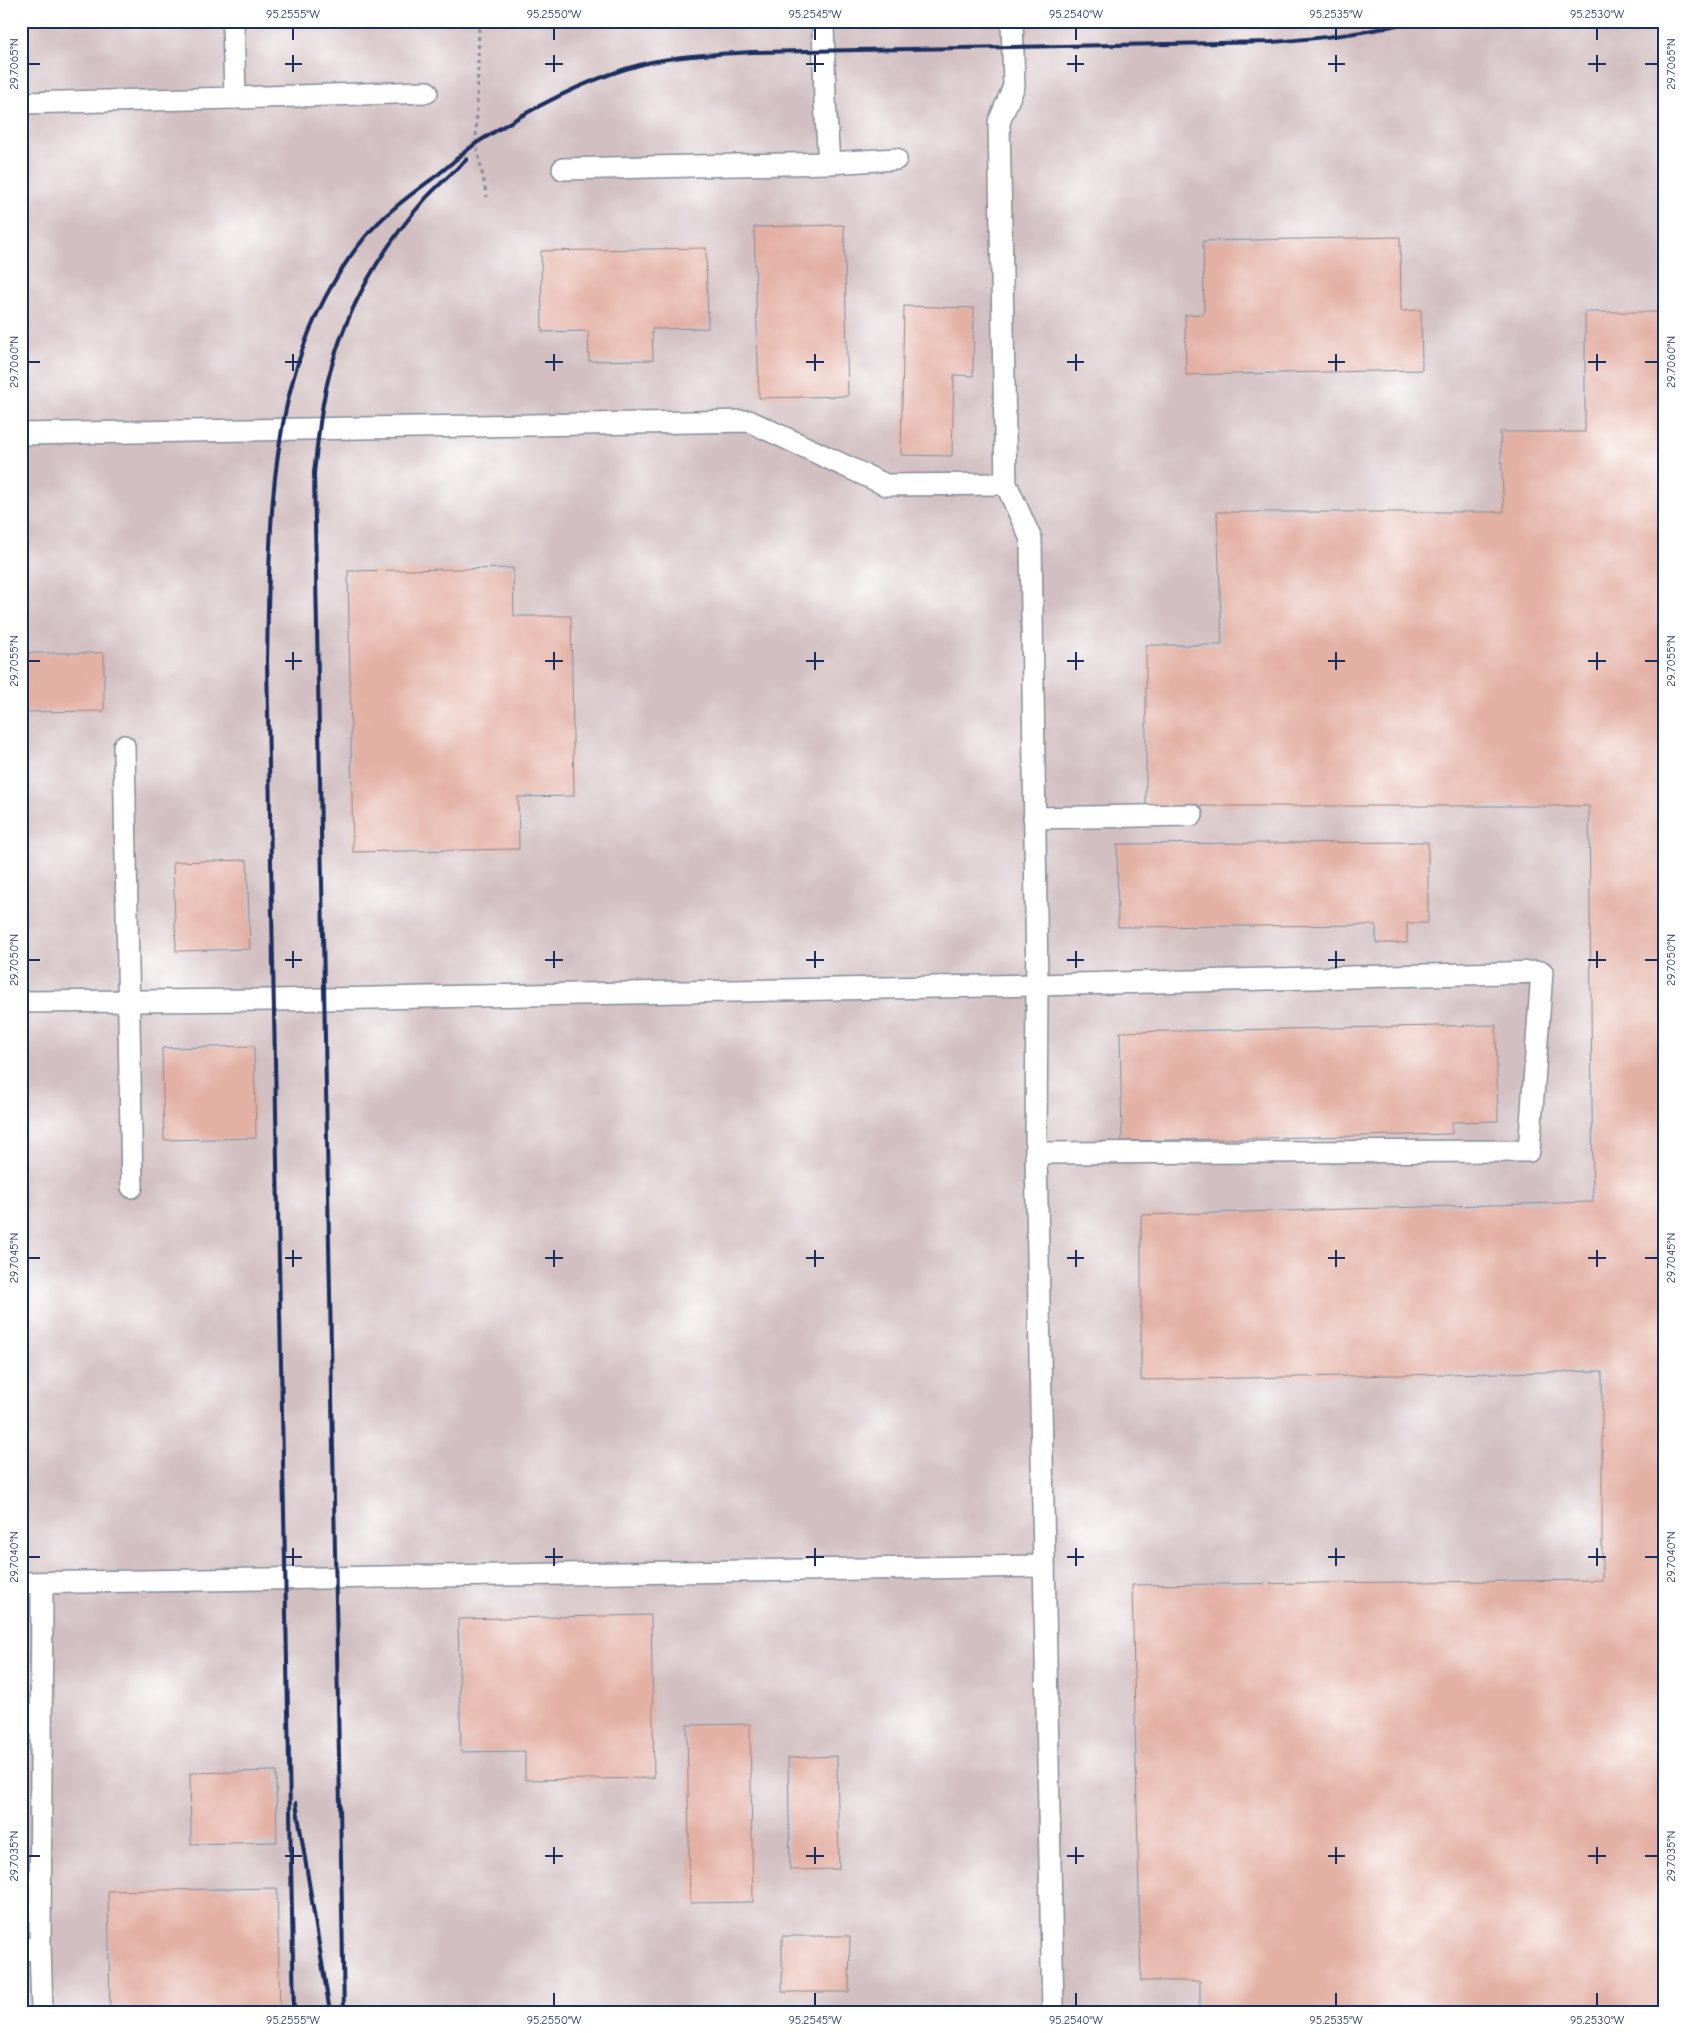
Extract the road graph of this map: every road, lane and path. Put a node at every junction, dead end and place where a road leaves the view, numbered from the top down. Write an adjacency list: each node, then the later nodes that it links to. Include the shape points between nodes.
1 (233, 21): 6 (lane)
2 (823, 21): 9 (lane)
3 (1012, 21): 13 (lane, via 1014,86 999,122)
4 (479, 28): 11 (path, via 476,143)
5 (427, 92): 6 (lane)
6 (235, 98): 7 (lane)
7 (21, 103)
8 (896, 159): 9 (lane)
9 (829, 163): 10 (lane)
10 (563, 169)
11 (487, 197)
12 (21, 434): 13 (lane, via 749,421 886,485)
13 (1006, 484): 16 (lane, via 1031,539)
14 (124, 746): 18 (lane)
15 (1192, 815): 16 (lane)
16 (1034, 818): 17 (lane)
17 (1037, 985): 18 (lane, via 282,1000); 20 (lane); 20 (lane, via 1542,972 1529,1151)
18 (129, 1000): 19 (lane); 21 (lane)
19 (21, 1002)
20 (1036, 1152): 22 (lane)
21 (132, 1187)
22 (1044, 1566): 23 (lane); 26 (lane)
23 (32, 1583): 24 (lane)
24 (31, 1949): 25 (lane)
25 (42, 2012)
26 (1053, 2012)

